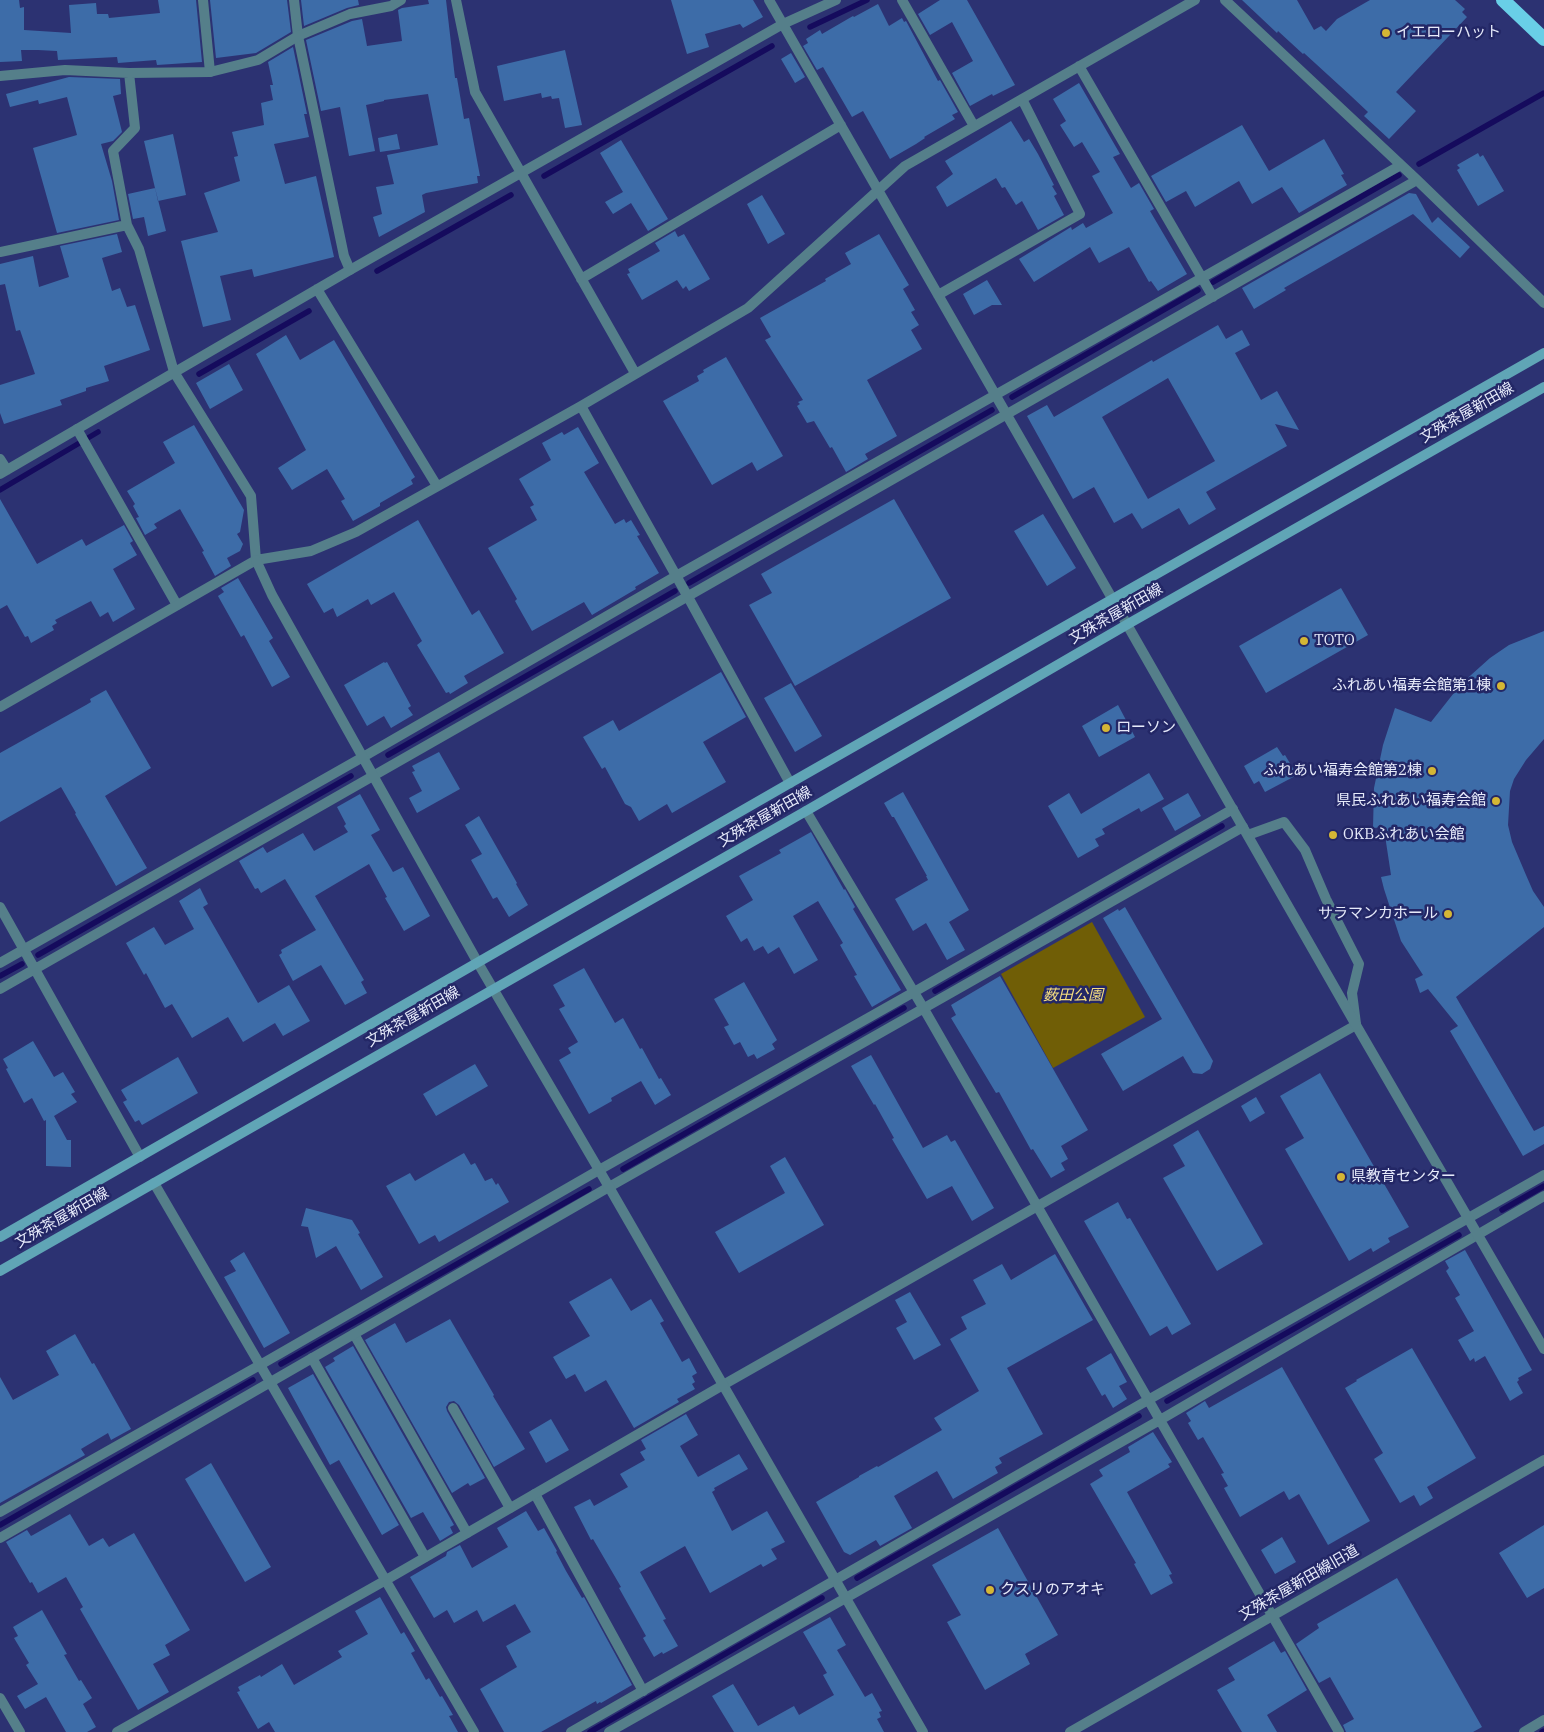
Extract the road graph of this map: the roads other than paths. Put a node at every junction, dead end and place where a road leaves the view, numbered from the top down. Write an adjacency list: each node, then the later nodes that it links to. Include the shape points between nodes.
1 (203, 0): 15 (street)
2 (294, 0): 12 (street)
3 (401, 0): 12 (street, via 391,6 350,14)
4 (456, 0): 22 (street, via 474,92)
5 (769, 0): 11 (street)
6 (836, 0): 11 (street)
7 (902, 0): 20 (street)
8 (1195, 0): 14 (street)
9 (1225, 0): 21 (street)
10 (1503, 0): 13 (highway)
11 (783, 24): 19 (street); 22 (street)
12 (298, 36): 15 (street, via 258,60); 27 (street, via 344,256)
13 (1544, 39)
14 (1079, 66): 18 (street); 28 (street)
15 (210, 72): 16 (street)
16 (129, 73): 17 (street, via 65,70); 25 (street, via 135,128 112,152)
17 (0, 76)
18 (1022, 99): 20 (street); 31 (street, via 1080,214)
19 (841, 125): 24 (street); 29 (street)
20 (974, 126): 24 (street, via 905,166)
21 (1401, 165): 23 (street); 28 (street)
22 (522, 174): 27 (street); 29 (street)
23 (1417, 180): 32 (street); 33 (street)
24 (878, 191): 31 (street); 36 (street, via 748,308)
25 (127, 225): 26 (street); 35 (street, via 139,249)
26 (0, 252)
27 (350, 270): 30 (street)
28 (1201, 277): 32 (street); 38 (street)
29 (581, 279): 36 (street)
30 (317, 290): 35 (street); 44 (street)
31 (938, 295): 38 (street)
32 (1213, 297): 40 (street)
33 (1544, 303)
34 (1544, 353): 48 (main road, 文殊茶屋新田線)
35 (174, 372): 41 (street); 45 (street, via 251,496)
36 (635, 373): 39 (street)
37 (1544, 387): 50 (main road, 文殊茶屋新田線)
38 (995, 395): 40 (street); 46 (street)
39 (581, 406): 44 (street); 46 (street)
40 (1006, 414): 47 (street); 48 (street)
41 (77, 429): 43 (street); 49 (street)
42 (0, 459): 43 (street)
43 (3, 472)
44 (437, 486): 45 (street, via 356,532 311,551)
45 (256, 560): 49 (street); 52 (street)
46 (676, 576): 47 (street); 52 (street)
47 (688, 597): 53 (street); 54 (street)
48 (1113, 600): 50 (street); 54 (main road, 文殊茶屋新田線)
49 (177, 605): 51 (street)
50 (1128, 624): 55 (street); 56 (main road, 文殊茶屋新田線)
51 (0, 707)
52 (362, 757): 53 (street); 59 (street)
53 (374, 775): 61 (street); 62 (street)
54 (790, 783): 61 (main road, 文殊茶屋新田線)
55 (1233, 809): 57 (street); 65 (street)
56 (806, 811): 63 (main road, 文殊茶屋新田線); 65 (street)
57 (1245, 831): 66 (street); 67 (street); 67 (street, via 1284,822 1305,850 1359,964 1352,993)
58 (0, 907): 59 (street)
59 (24, 949): 60 (street); 62 (street)
60 (0, 963)
61 (478, 963): 63 (street); 68 (main road, 文殊茶屋新田線)
62 (35, 969): 64 (street); 68 (street)
63 (494, 988): 69 (street); 71 (main road, 文殊茶屋新田線)
64 (0, 989)
65 (914, 992): 66 (street); 69 (street)
66 (924, 1009): 72 (street); 74 (street)
67 (1356, 1025): 74 (street); 75 (street)
68 (140, 1157): 77 (main road, 文殊茶屋新田線)
69 (598, 1170): 72 (street); 82 (street)
70 (1544, 1175): 75 (street)
71 (154, 1183): 78 (main road, 文殊茶屋新田線); 82 (street)
72 (609, 1187): 79 (street); 84 (street)
73 (1544, 1196): 76 (street)
74 (1038, 1206): 84 (street); 85 (street)
75 (1469, 1217): 76 (street); 85 (street)
76 (1479, 1234): 80 (street); 87 (street)
77 (0, 1237)
78 (0, 1271)
79 (354, 1334): 81 (street); 92 (street)
80 (1544, 1349)
81 (312, 1358): 83 (street); 94 (street)
82 (260, 1365): 83 (street); 91 (street)
83 (270, 1382): 93 (street); 95 (street)
84 (723, 1385): 89 (street); 96 (street)
85 (1148, 1400): 87 (street); 96 (street)
86 (453, 1408): 90 (street)
87 (1160, 1420): 97 (street); 98 (street)
88 (1544, 1460): 98 (street, 文殊茶屋新田線旧道)
89 (535, 1494): 90 (street); 99 (street)
90 (510, 1508): 92 (street)
91 (0, 1512)
92 (467, 1533): 94 (street)
93 (0, 1538)
94 (426, 1557): 95 (street)
95 (386, 1580): 103 (street); 104 (street)
96 (835, 1580): 97 (street); 99 (street)
97 (845, 1597): 106 (street); 107 (street)
98 (1272, 1615): 108 (street, 文殊茶屋新田線旧道); 109 (street)
99 (643, 1691): 105 (street)
100 (0, 1698): 102 (street)
101 (1544, 1720): 110 (street)
102 (20, 1732)
103 (116, 1732)
104 (474, 1732)
105 (571, 1732)
106 (609, 1732)
107 (923, 1732)
108 (1070, 1732)
109 (1339, 1732)
110 (1524, 1732)

